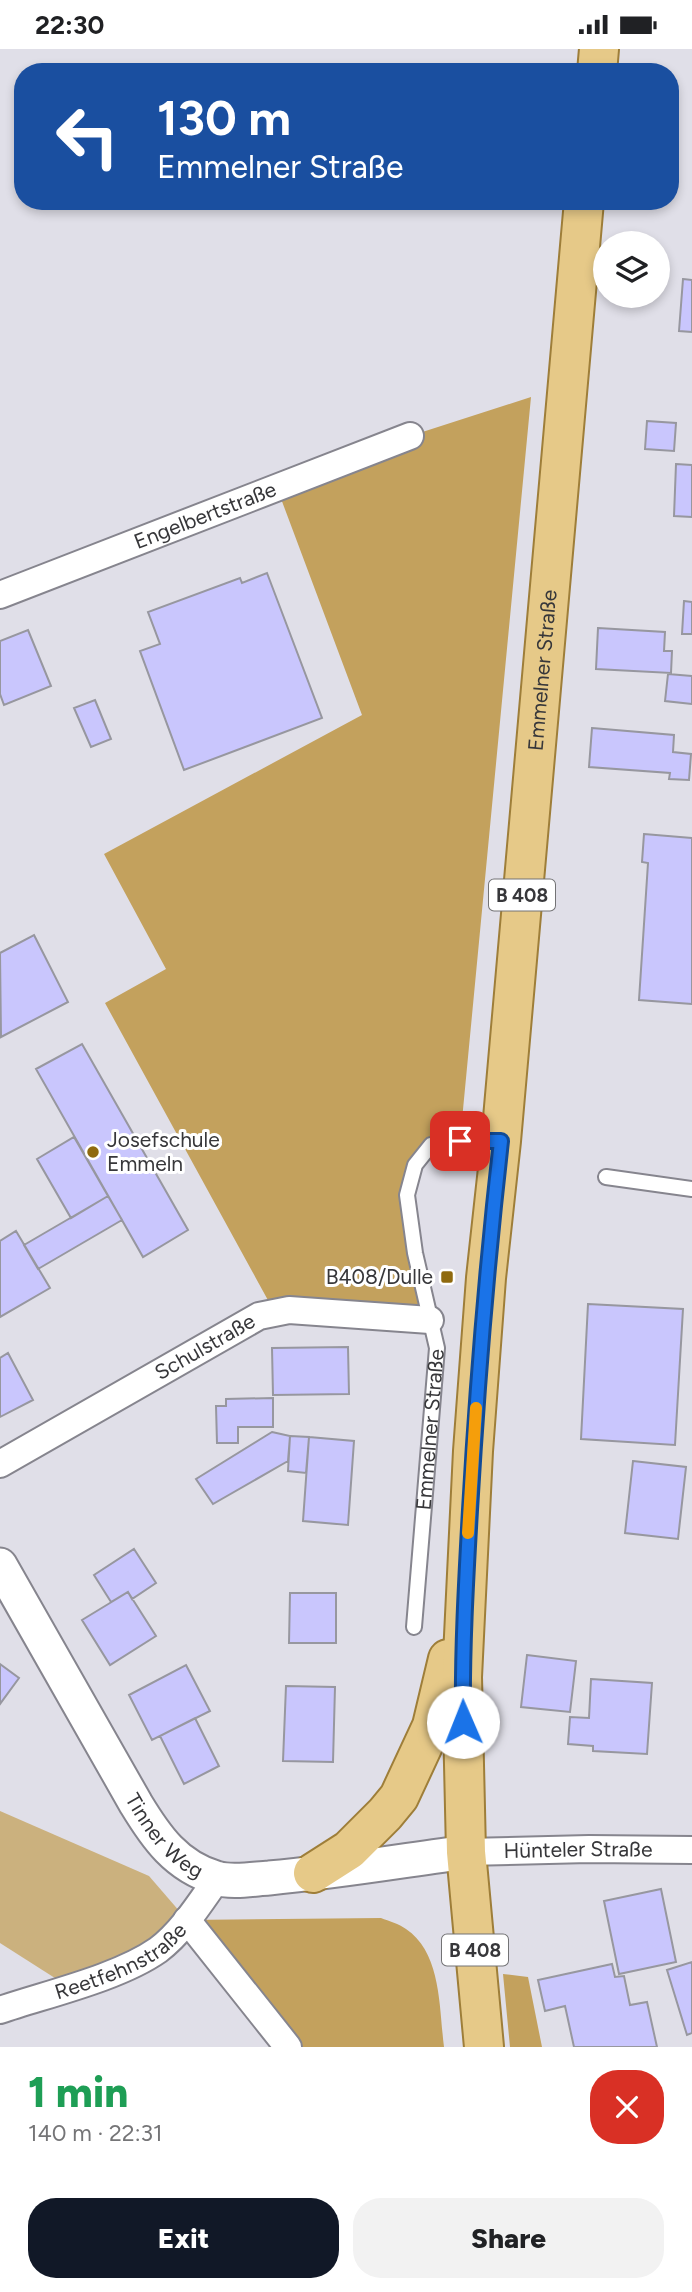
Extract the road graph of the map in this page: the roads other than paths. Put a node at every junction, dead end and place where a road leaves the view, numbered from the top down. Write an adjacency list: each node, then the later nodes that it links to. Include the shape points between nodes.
1 (583, 210): 4 (main road, Emmelner Straße / B 408)
2 (410, 436): 3 (street, Engelbertstraße)
3 (0, 596)
4 (501, 1141): 7 (lane, Emmelner Straße, via 431,1145 415,1165 407,1195); 10 (main road, Emmelner Straße / B 408, via 485,1291)
5 (606, 1177): 6 (lane)
6 (692, 1189)
7 (430, 1320): 8 (street, Schulstraße, via 289,1310 259,1316); 11 (lane, Emmelner Straße, via 438,1348)
8 (0, 1464)
9 (0, 1565): 15 (street, Tinner Weg, via 156,1837 180,1861)
10 (465, 1589): 13 (main road, Emmelner Straße / B 408); 14 (main road, via 432,1726 398,1797 349,1850)
11 (414, 1627)
12 (692, 1850): 13 (street, Hünteler Straße)
13 (466, 1852): 14 (street, Tinner Weg); 19 (main road, Emmelner Straße / B 408)
14 (313, 1873): 15 (street, Tinner Weg)
15 (217, 1879): 16 (street, Reetfehnstraße)
16 (187, 1920): 17 (street, Reetfehnstraße, via 160,1948 132,1966); 18 (street)
17 (0, 2010)
18 (288, 2047)
19 (484, 2047)

